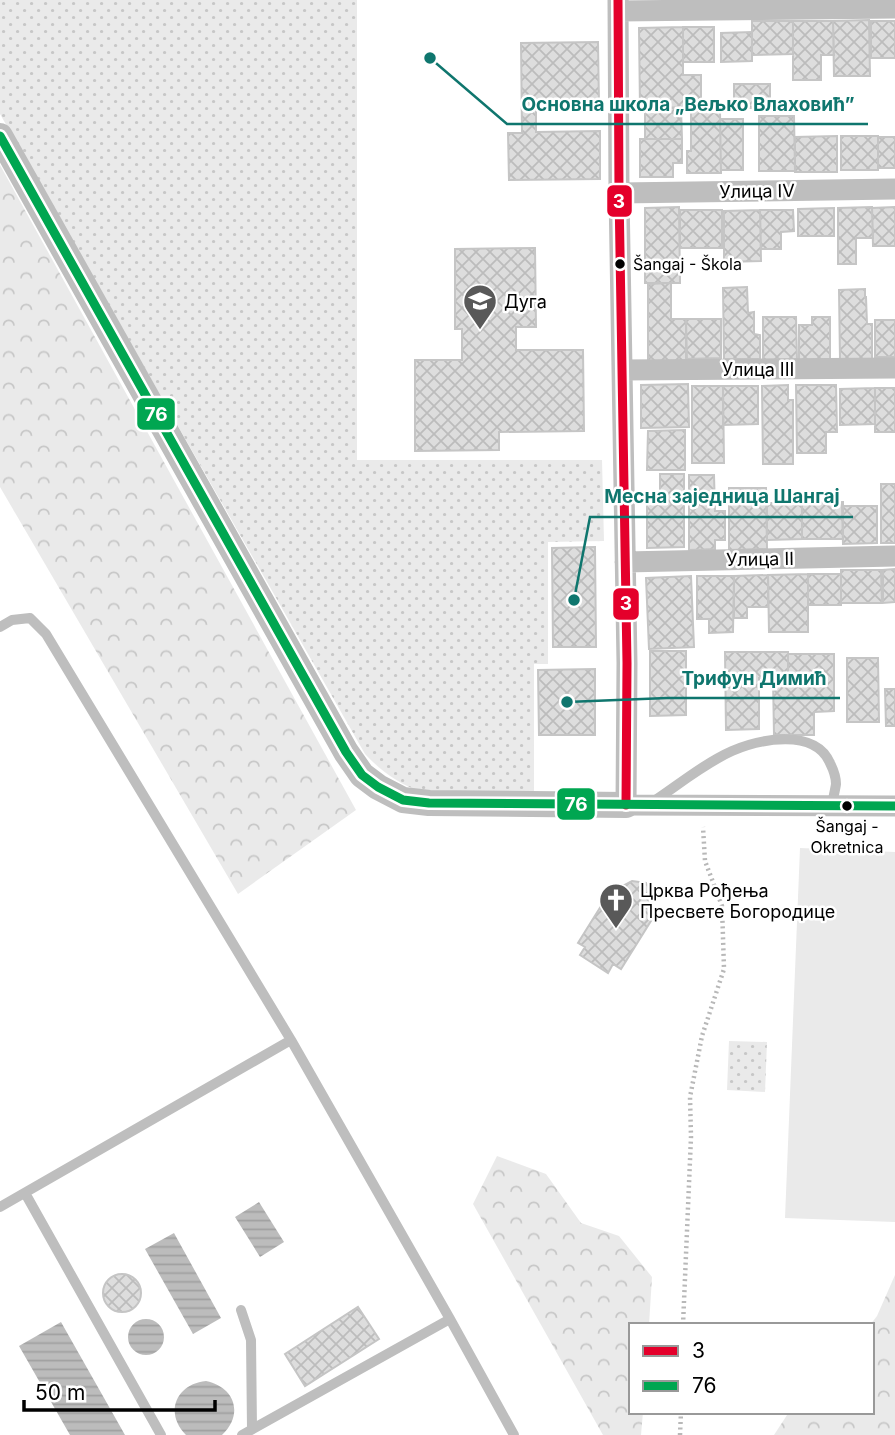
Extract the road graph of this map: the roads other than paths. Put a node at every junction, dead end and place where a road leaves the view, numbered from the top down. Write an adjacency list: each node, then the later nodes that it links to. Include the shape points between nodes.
1 (618, 5): 2 (street); 5 (street)
2 (895, 8)
3 (0, 136): 11 (street, via 362,775 403,800 429,803)
4 (895, 189): 5 (street, Улица IV)
5 (619, 193): 7 (street)
6 (895, 369): 7 (street, Улица III)
7 (622, 370): 9 (street)
8 (895, 556): 9 (street, Улица II)
9 (625, 562): 11 (street)
10 (0, 626): 14 (lane, via 30,618 46,634)
11 (637, 805): 12 (street); 12 (lane, via 755,742 791,740 813,744 826,754 836,782)
12 (832, 805): 13 (street)
13 (895, 806)
14 (291, 1040): 15 (lane); 18 (lane)
15 (25, 1193): 16 (lane); 20 (lane)
16 (0, 1207)
17 (242, 1310): 19 (lane, via 251,1340)
18 (450, 1319): 19 (lane); 22 (lane)
19 (252, 1429): 21 (lane)
20 (160, 1435)
21 (242, 1435)
22 (514, 1435)

